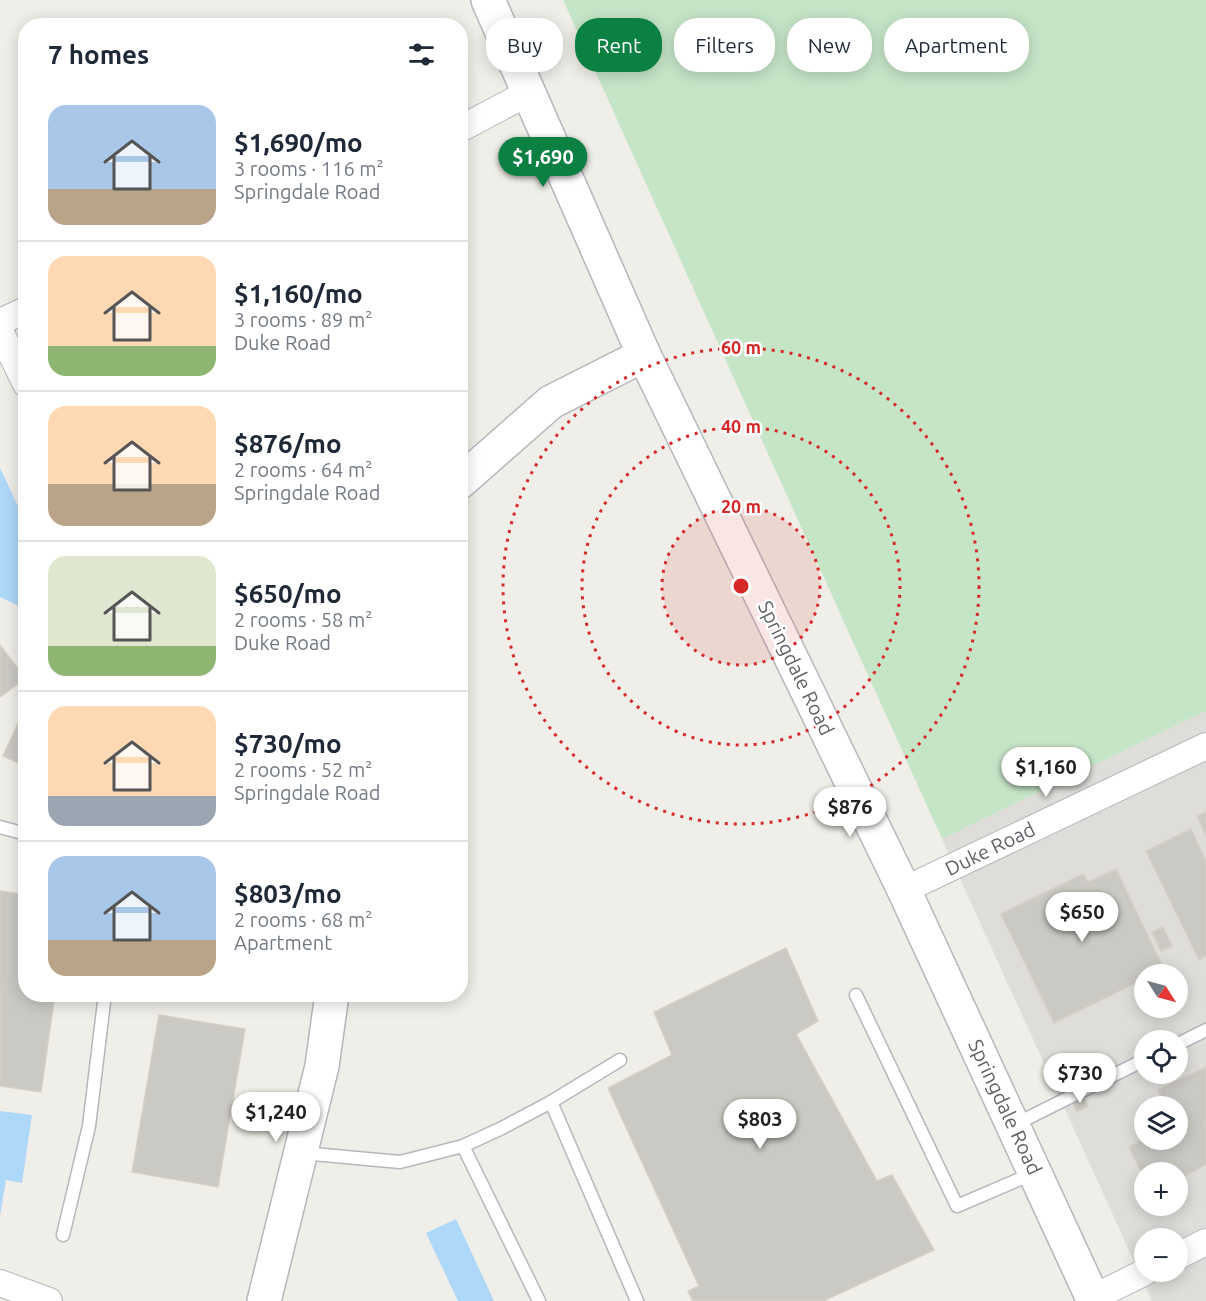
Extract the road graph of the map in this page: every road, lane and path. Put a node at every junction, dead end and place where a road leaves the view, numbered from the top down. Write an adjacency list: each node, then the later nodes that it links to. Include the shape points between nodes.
1 (489, 0): 2 (main road, Springdale Road)
2 (528, 93): 3 (street); 7 (main road, Springdale Road)
3 (468, 125)
4 (18, 314): 5 (street)
5 (0, 322)
6 (0, 331): 8 (street)
7 (644, 355): 9 (main road, via 551,402); 13 (main road, Springdale Road)
8 (18, 368)
9 (468, 475)
10 (1206, 746): 13 (street, Duke Road)
11 (0, 827): 12 (lane)
12 (18, 832)
13 (904, 890): 22 (main road, Springdale Road)
14 (856, 995): 25 (lane, via 957,1206)
15 (104, 1002): 26 (lane, via 89,1126)
16 (331, 1002): 24 (main road, via 322,1066)
17 (1206, 1030): 18 (lane)
18 (1188, 1039)
19 (620, 1060): 21 (lane)
20 (1134, 1065): 22 (lane)
21 (550, 1102): 23 (lane); 35 (lane)
22 (1013, 1125): 25 (main road, Springdale Road)
23 (463, 1146): 24 (lane, via 400,1162); 34 (lane)
24 (300, 1152): 33 (main road)
25 (1035, 1172): 31 (main road, Springdale Road)
26 (63, 1235)
27 (1206, 1242): 28 (street)
28 (1188, 1251)
29 (1134, 1278): 31 (street)
30 (0, 1283): 32 (street)
31 (1094, 1299)
32 (49, 1301)
33 (264, 1301)
34 (539, 1301)
35 (637, 1301)

